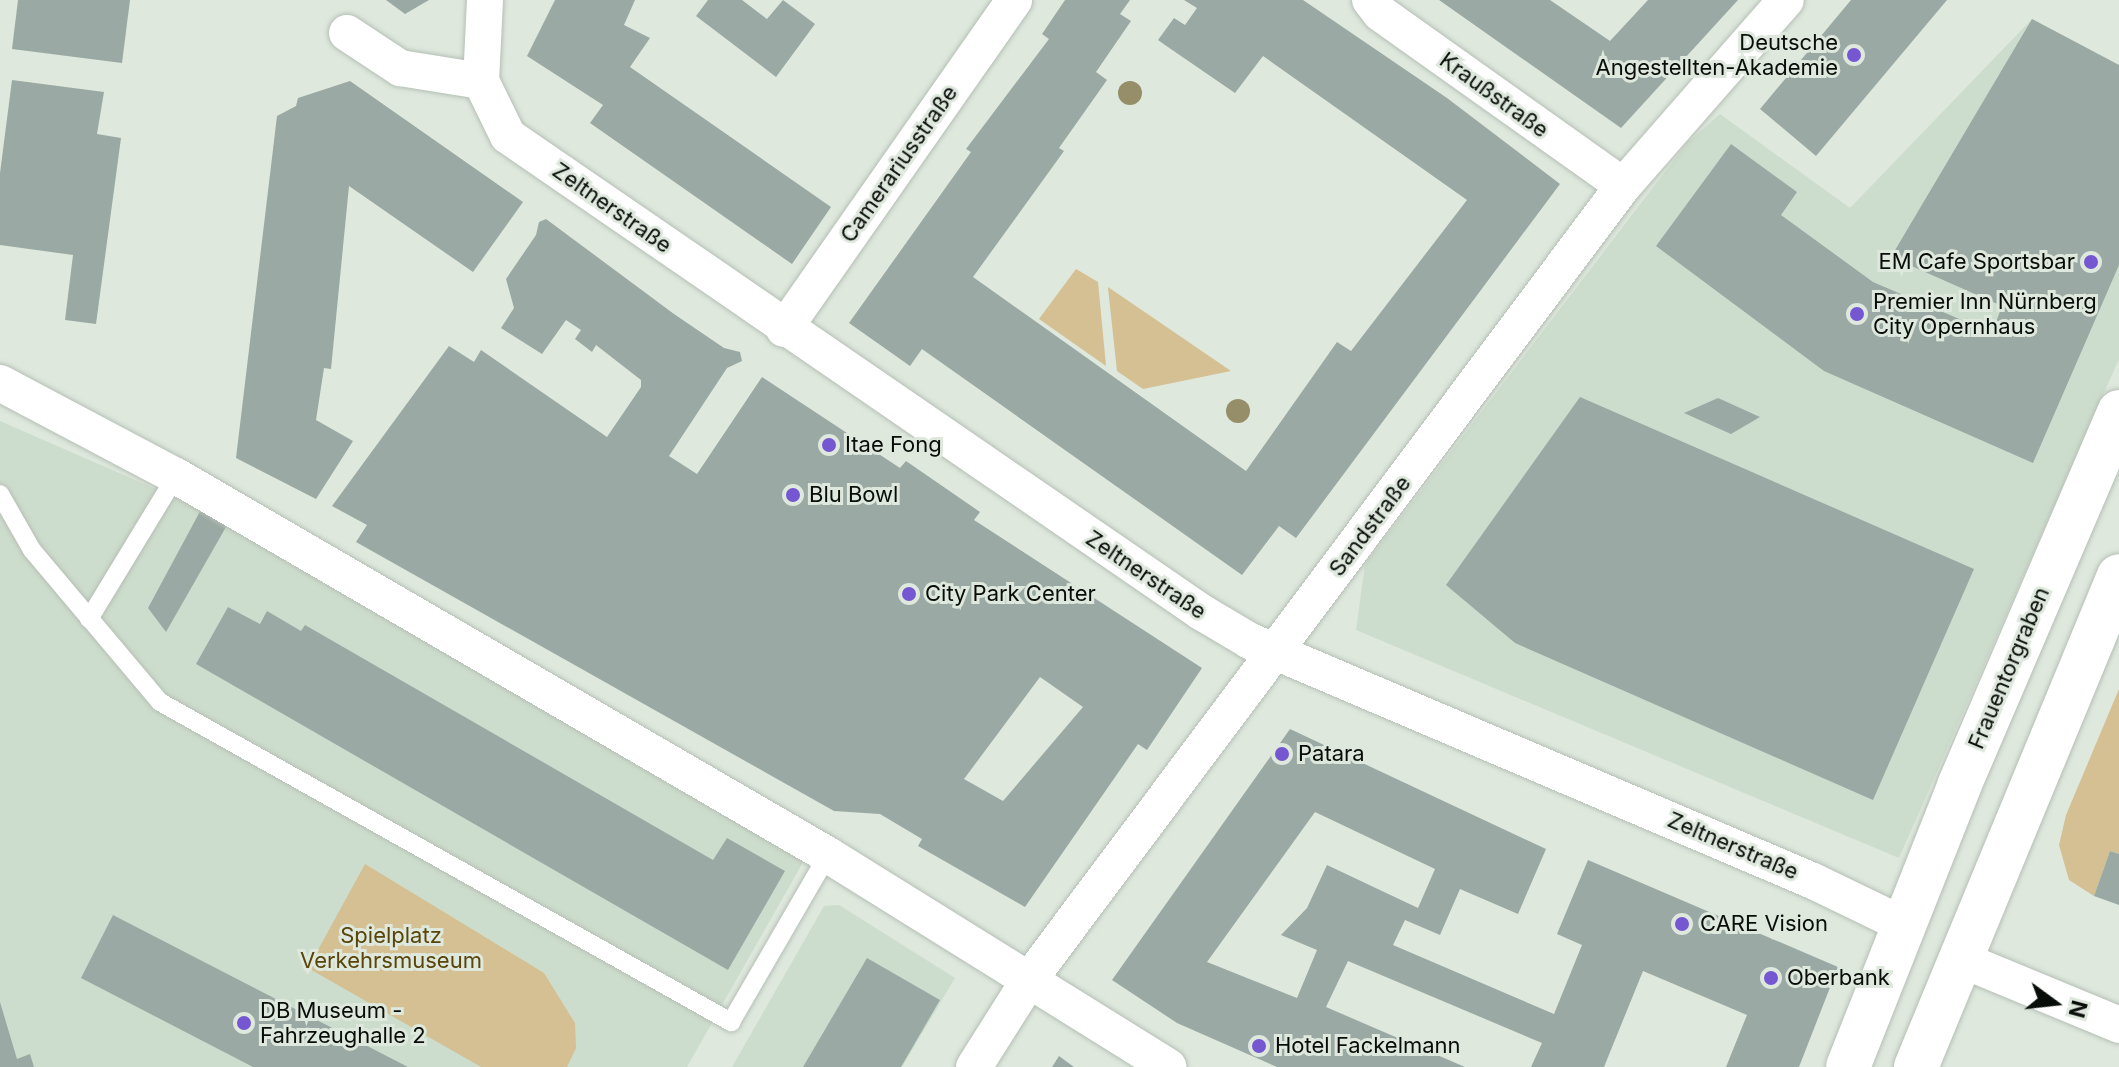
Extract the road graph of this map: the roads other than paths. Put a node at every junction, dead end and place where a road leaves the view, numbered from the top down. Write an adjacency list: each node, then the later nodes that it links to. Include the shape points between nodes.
1 (485, 0): 6 (street)
2 (1014, 0): 8 (street, Camerariusstraße)
3 (1370, 0): 7 (street, Kraußstraße, via 1380,13)
4 (1786, 0): 7 (street, Sandstraße)
5 (347, 33): 6 (street, via 400,68)
6 (481, 81): 8 (street, Zeltnerstraße, via 508,136)
7 (1623, 186): 15 (street, Sandstraße)
8 (784, 329): 15 (street, Zeltnerstraße, via 1201,612)
9 (0, 383): 11 (street)
10 (2119, 412): 17 (main road, Frauentorgraben)
11 (176, 476): 14 (lane); 16 (street)
12 (0, 494): 14 (lane, via 32,550)
13 (2119, 576): 18 (main road)
14 (89, 619): 16 (lane, via 160,702 731,1022)
15 (1276, 650): 17 (street, Zeltnerstraße); 19 (street, Sandstraße)
16 (828, 855): 19 (street)
17 (1904, 925): 18 (main road); 23 (main road, Frauentorgraben)
18 (1960, 959): 20 (street); 24 (main road)
19 (1029, 980): 21 (street, Sandstraße); 22 (street)
20 (2119, 1025)
21 (974, 1067)
22 (1168, 1067)
23 (1848, 1067)
24 (1916, 1067)

